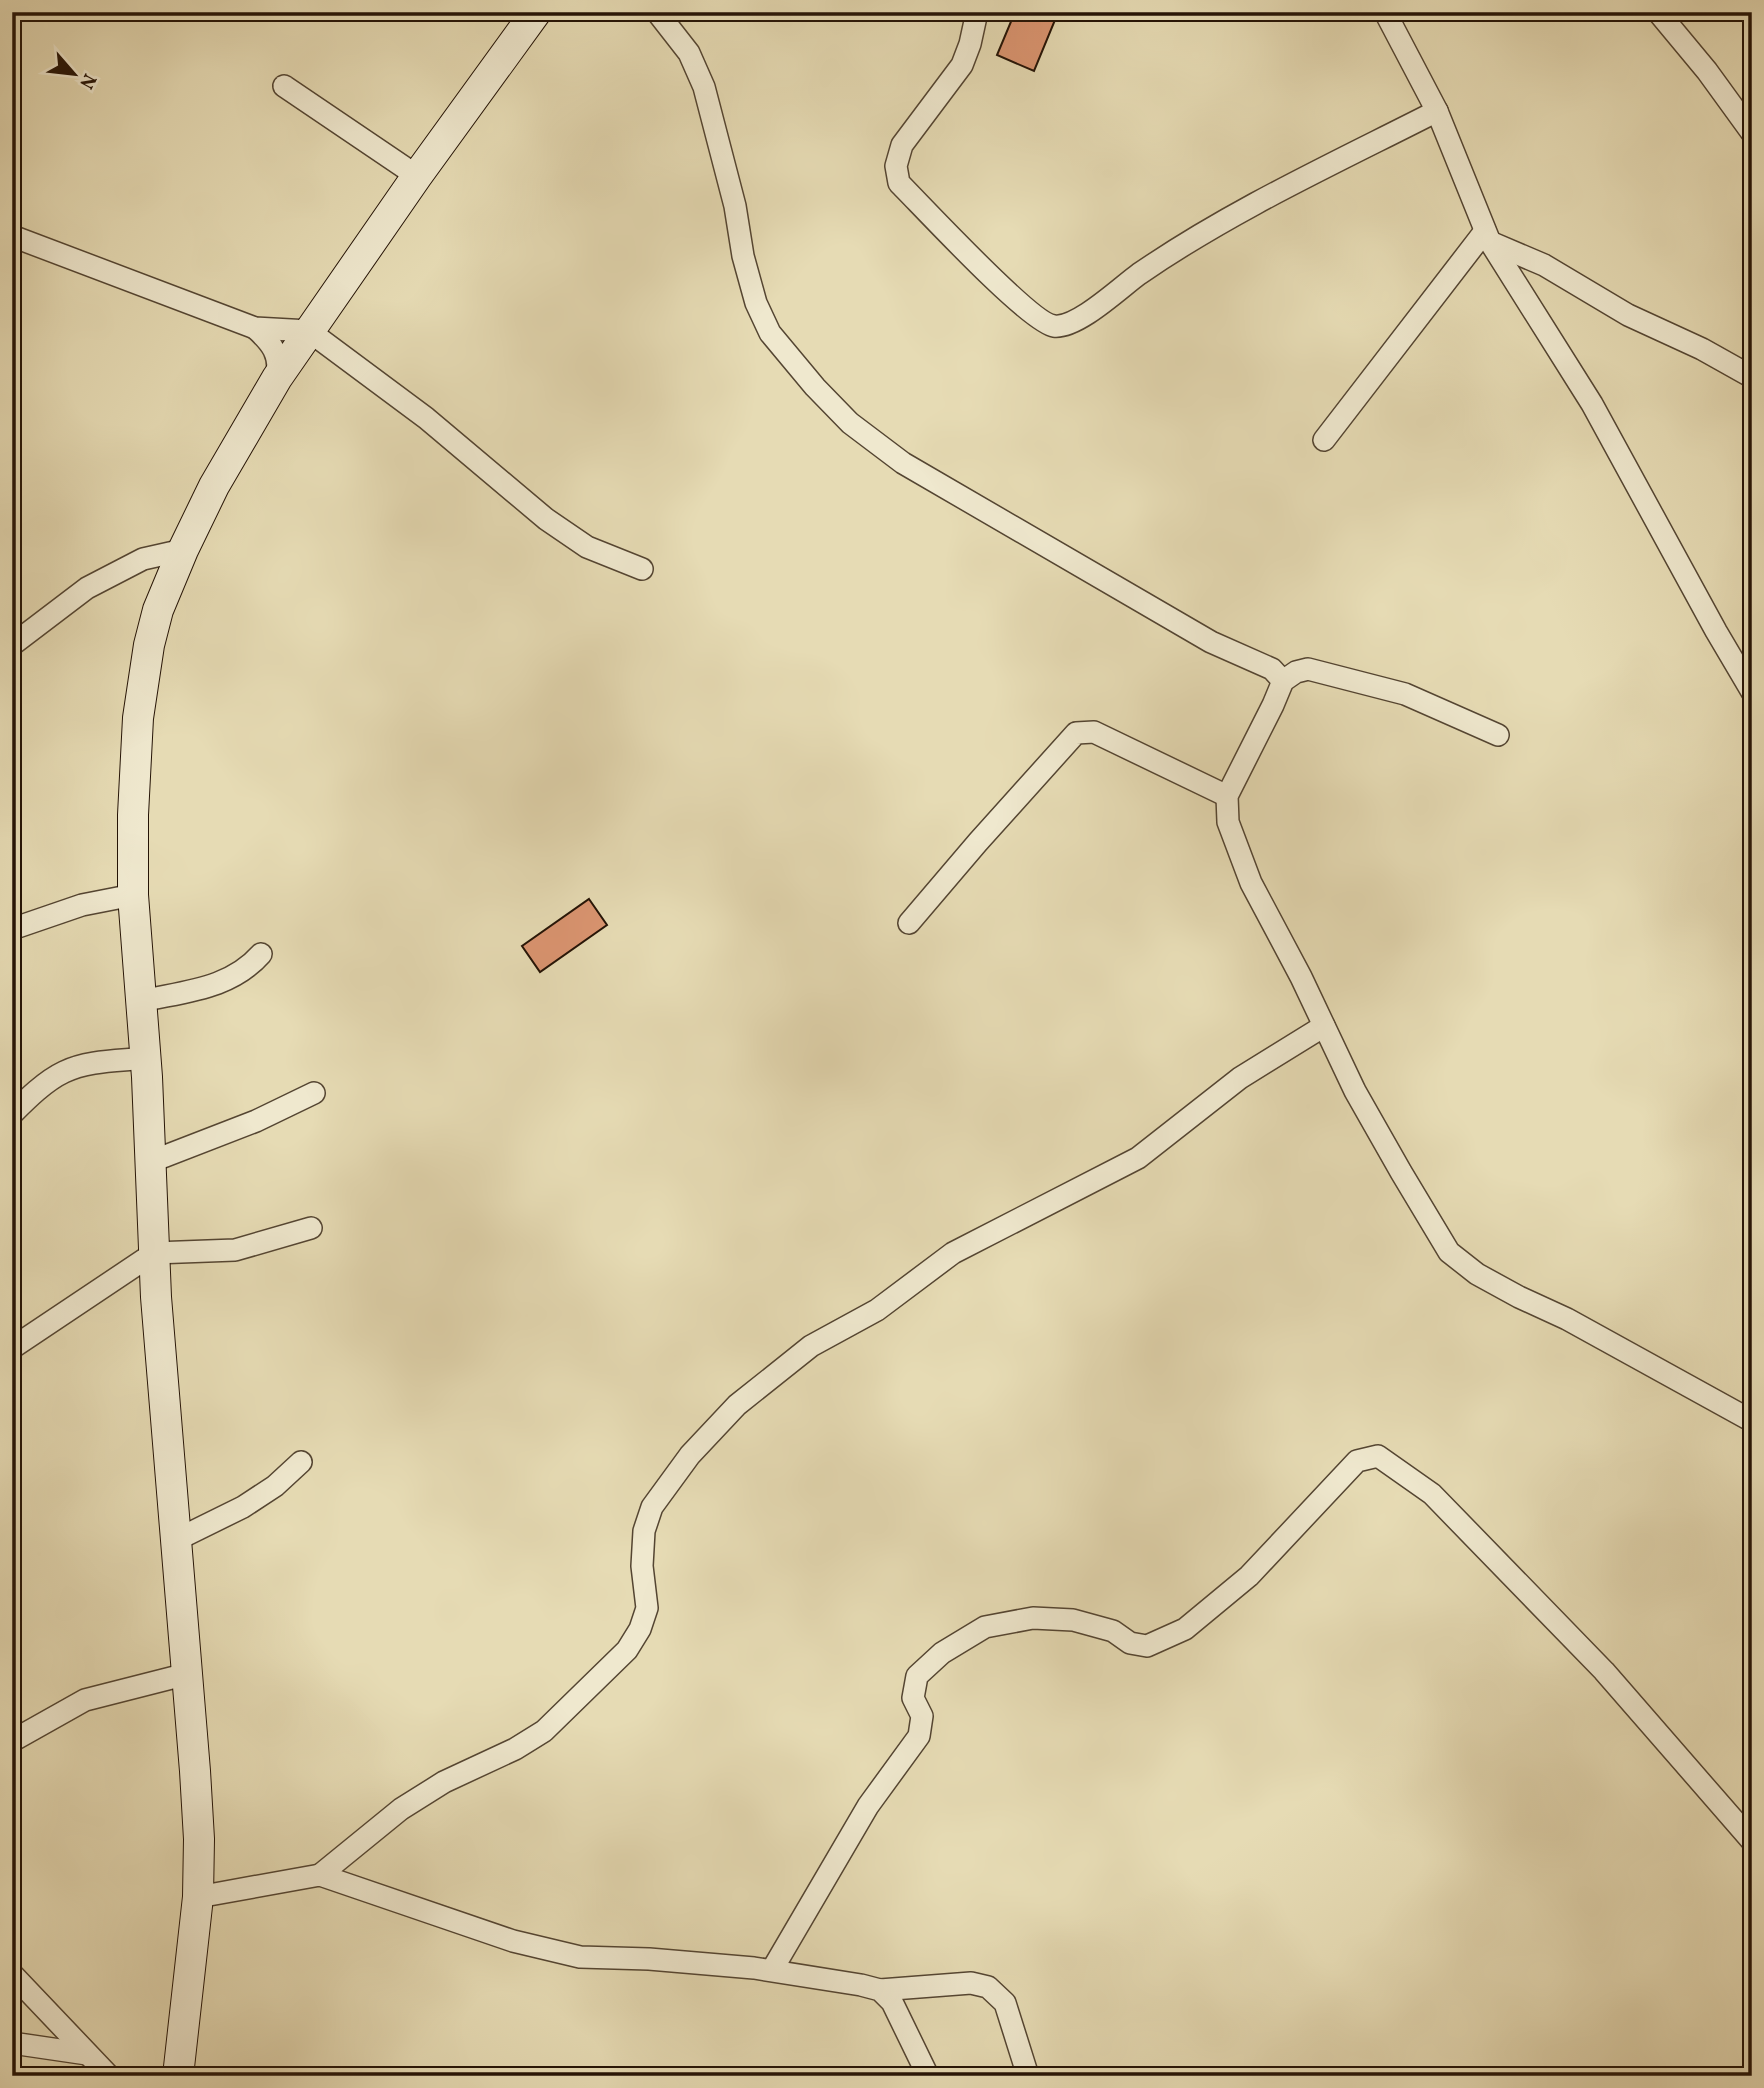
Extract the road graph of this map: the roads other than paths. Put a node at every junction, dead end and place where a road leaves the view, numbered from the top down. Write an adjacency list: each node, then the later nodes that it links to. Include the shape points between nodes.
1 (537, 12): 9 (main road)
2 (657, 12): 20 (street, via 689,53 704,87 756,303 770,333 815,387 850,423 913,469 1211,642 1272,668)
3 (977, 12): 7 (street, via 962,65 902,145 896,166 899,183 1006,291 1037,318 1055,326 1088,313 1140,274 1263,200)
4 (1385, 12): 7 (street)
5 (1658, 12): 8 (street)
6 (284, 86): 9 (street)
7 (1437, 111): 11 (street)
8 (1752, 133)
9 (417, 176): 13 (main road)
10 (12, 236): 12 (street)
11 (1488, 237): 14 (street); 16 (street); 21 (street, via 1592,404)
12 (256, 328): 13 (street); 15 (street, via 276,351)
13 (309, 331): 15 (main road); 18 (street, via 426,418 546,519 587,547)
14 (1752, 377)
15 (277, 378): 17 (main road)
16 (1324, 440)
17 (183, 550): 19 (street, via 143,559 87,588); 24 (main road, via 155,622 140,706)
18 (642, 569)
19 (12, 645)
20 (1283, 681): 22 (street, via 1308,669 1366,682 1416,698); 23 (street)
21 (1752, 692)
22 (1498, 735)
23 (1227, 796): 25 (street, via 1094,732 1076,733); 29 (street, via 1228,822 1251,883)
24 (133, 895): 26 (street, via 82,905); 28 (main road)
25 (909, 923)
26 (12, 929)
27 (261, 954): 28 (street, via 231,979)
28 (142, 1001): 30 (main road)
29 (1324, 1026): 37 (street, via 1355,1091 1449,1252 1477,1274); 43 (street, via 1240,1078 1138,1158 953,1253 877,1310 811,1346 737,1405 690,1455 652,1507 644,1531 642,1566 647,1608 628,1650 544,1731 401,1809)
30 (146, 1058): 32 (street, via 64,1072); 33 (main road)
31 (314, 1093): 33 (street, via 256,1121)
32 (12, 1114)
33 (150, 1161): 35 (main road)
34 (311, 1228): 35 (street, via 235,1250)
35 (154, 1254): 36 (street); 39 (main road)
36 (12, 1348)
37 (1752, 1421)
38 (301, 1462): 39 (street, via 243,1507)
39 (174, 1541): 40 (main road)
40 (187, 1674): 41 (street, via 85,1700); 44 (main road, via 199,1839)
41 (12, 1741)
42 (1752, 1841): 45 (street, via 1594,1661 1432,1494 1378,1456 1357,1461 1249,1576 1185,1629 1147,1646 1073,1620 1033,1618 985,1627 943,1653 917,1676 913,1698 922,1716 919,1736 868,1806)
43 (320, 1875): 44 (street); 45 (street, via 513,1941 580,1957)
44 (198, 1898): 51 (main road)
45 (772, 1970): 47 (street)
46 (12, 1974): 49 (street)
47 (880, 1990): 52 (street, via 892,2002); 53 (street, via 971,1983 988,1987 1005,2003)
48 (12, 2043): 49 (street)
49 (87, 2054): 50 (street)
50 (109, 2076)
51 (178, 2076)
52 (928, 2076)
53 (1028, 2076)

